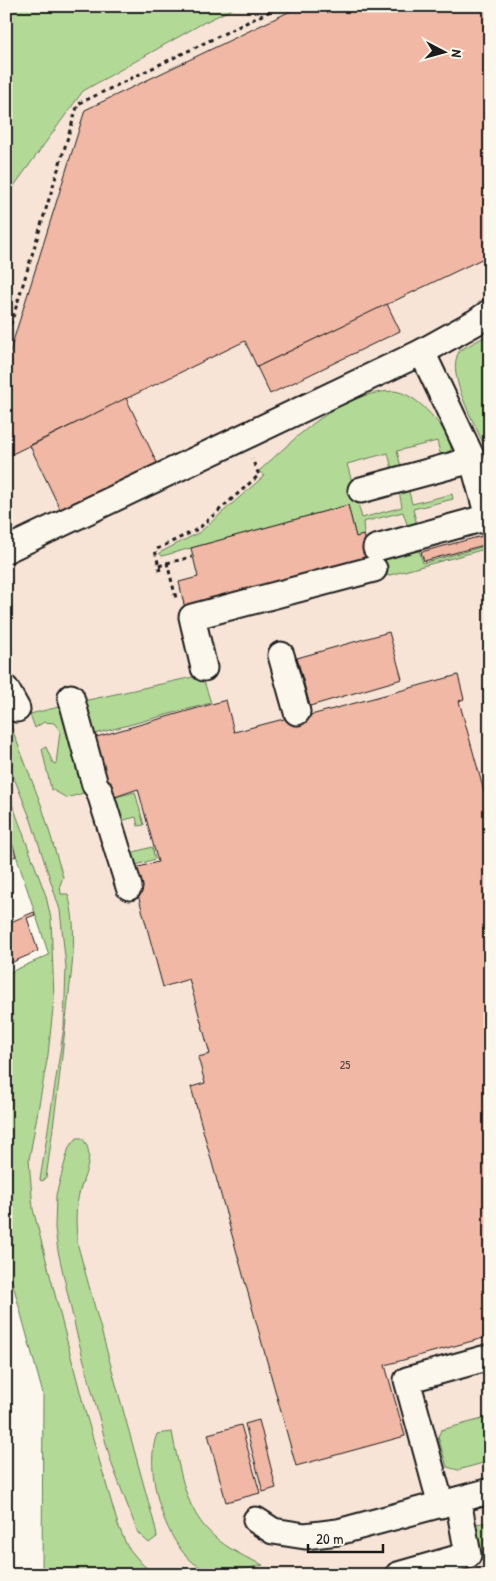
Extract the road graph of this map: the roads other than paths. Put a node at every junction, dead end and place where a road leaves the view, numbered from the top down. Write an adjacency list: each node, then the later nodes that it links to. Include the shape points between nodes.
1 (490, 312): 2 (lane)
2 (422, 352): 3 (lane); 6 (lane)
3 (472, 460): 4 (lane); 5 (lane)
4 (361, 490)
5 (489, 521): 8 (lane, via 192,617)
6 (6, 550)
7 (281, 655): 10 (lane)
8 (204, 668)
9 (71, 697): 11 (lane, via 95,785)
10 (297, 712)
11 (129, 887)
12 (490, 1357): 14 (lane, via 407,1380)
13 (490, 1491): 14 (lane)
14 (450, 1503): 15 (lane, via 338,1532 305,1536 273,1531); 16 (lane, via 468,1555)
15 (256, 1520)
16 (398, 1575)

